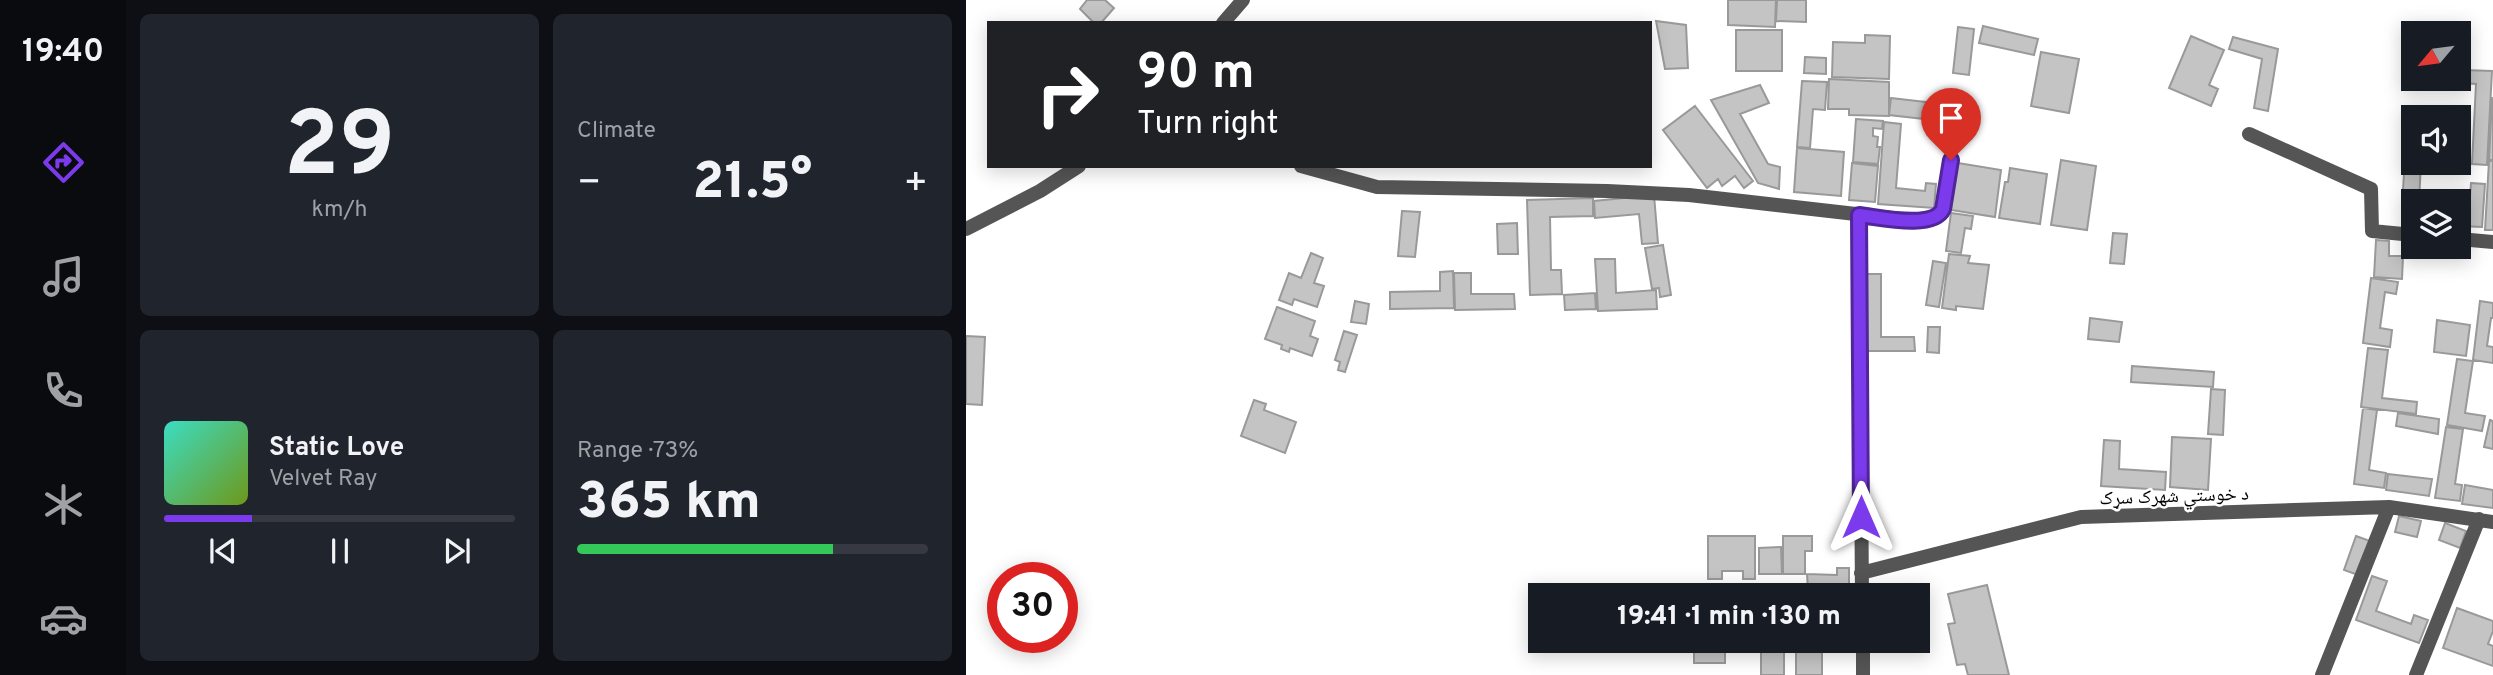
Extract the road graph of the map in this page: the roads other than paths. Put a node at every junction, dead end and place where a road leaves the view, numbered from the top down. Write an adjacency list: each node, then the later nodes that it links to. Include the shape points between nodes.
1 (1243, 0): 2 (street)
2 (1225, 21)
3 (2249, 134): 9 (street, via 2371,189 2372,231)
4 (1951, 160): 7 (street, via 1940,216 1917,221)
5 (1076, 168): 8 (street)
6 (1308, 168): 7 (street, via 1377,187 1689,195)
7 (1859, 215): 14 (street)
8 (966, 229)
9 (2401, 234)
10 (2471, 240): 11 (street)
11 (2493, 242)
12 (2389, 507): 13 (street, د خوستي شهرک سړک); 14 (street, د خوستي شهرک سړک, via 2081,517); 18 (street)
13 (2486, 520): 19 (street)
14 (1861, 573): 15 (street)
15 (1861, 583)
16 (1863, 653): 17 (street)
17 (1864, 675)
18 (2322, 675)
19 (2416, 675)

